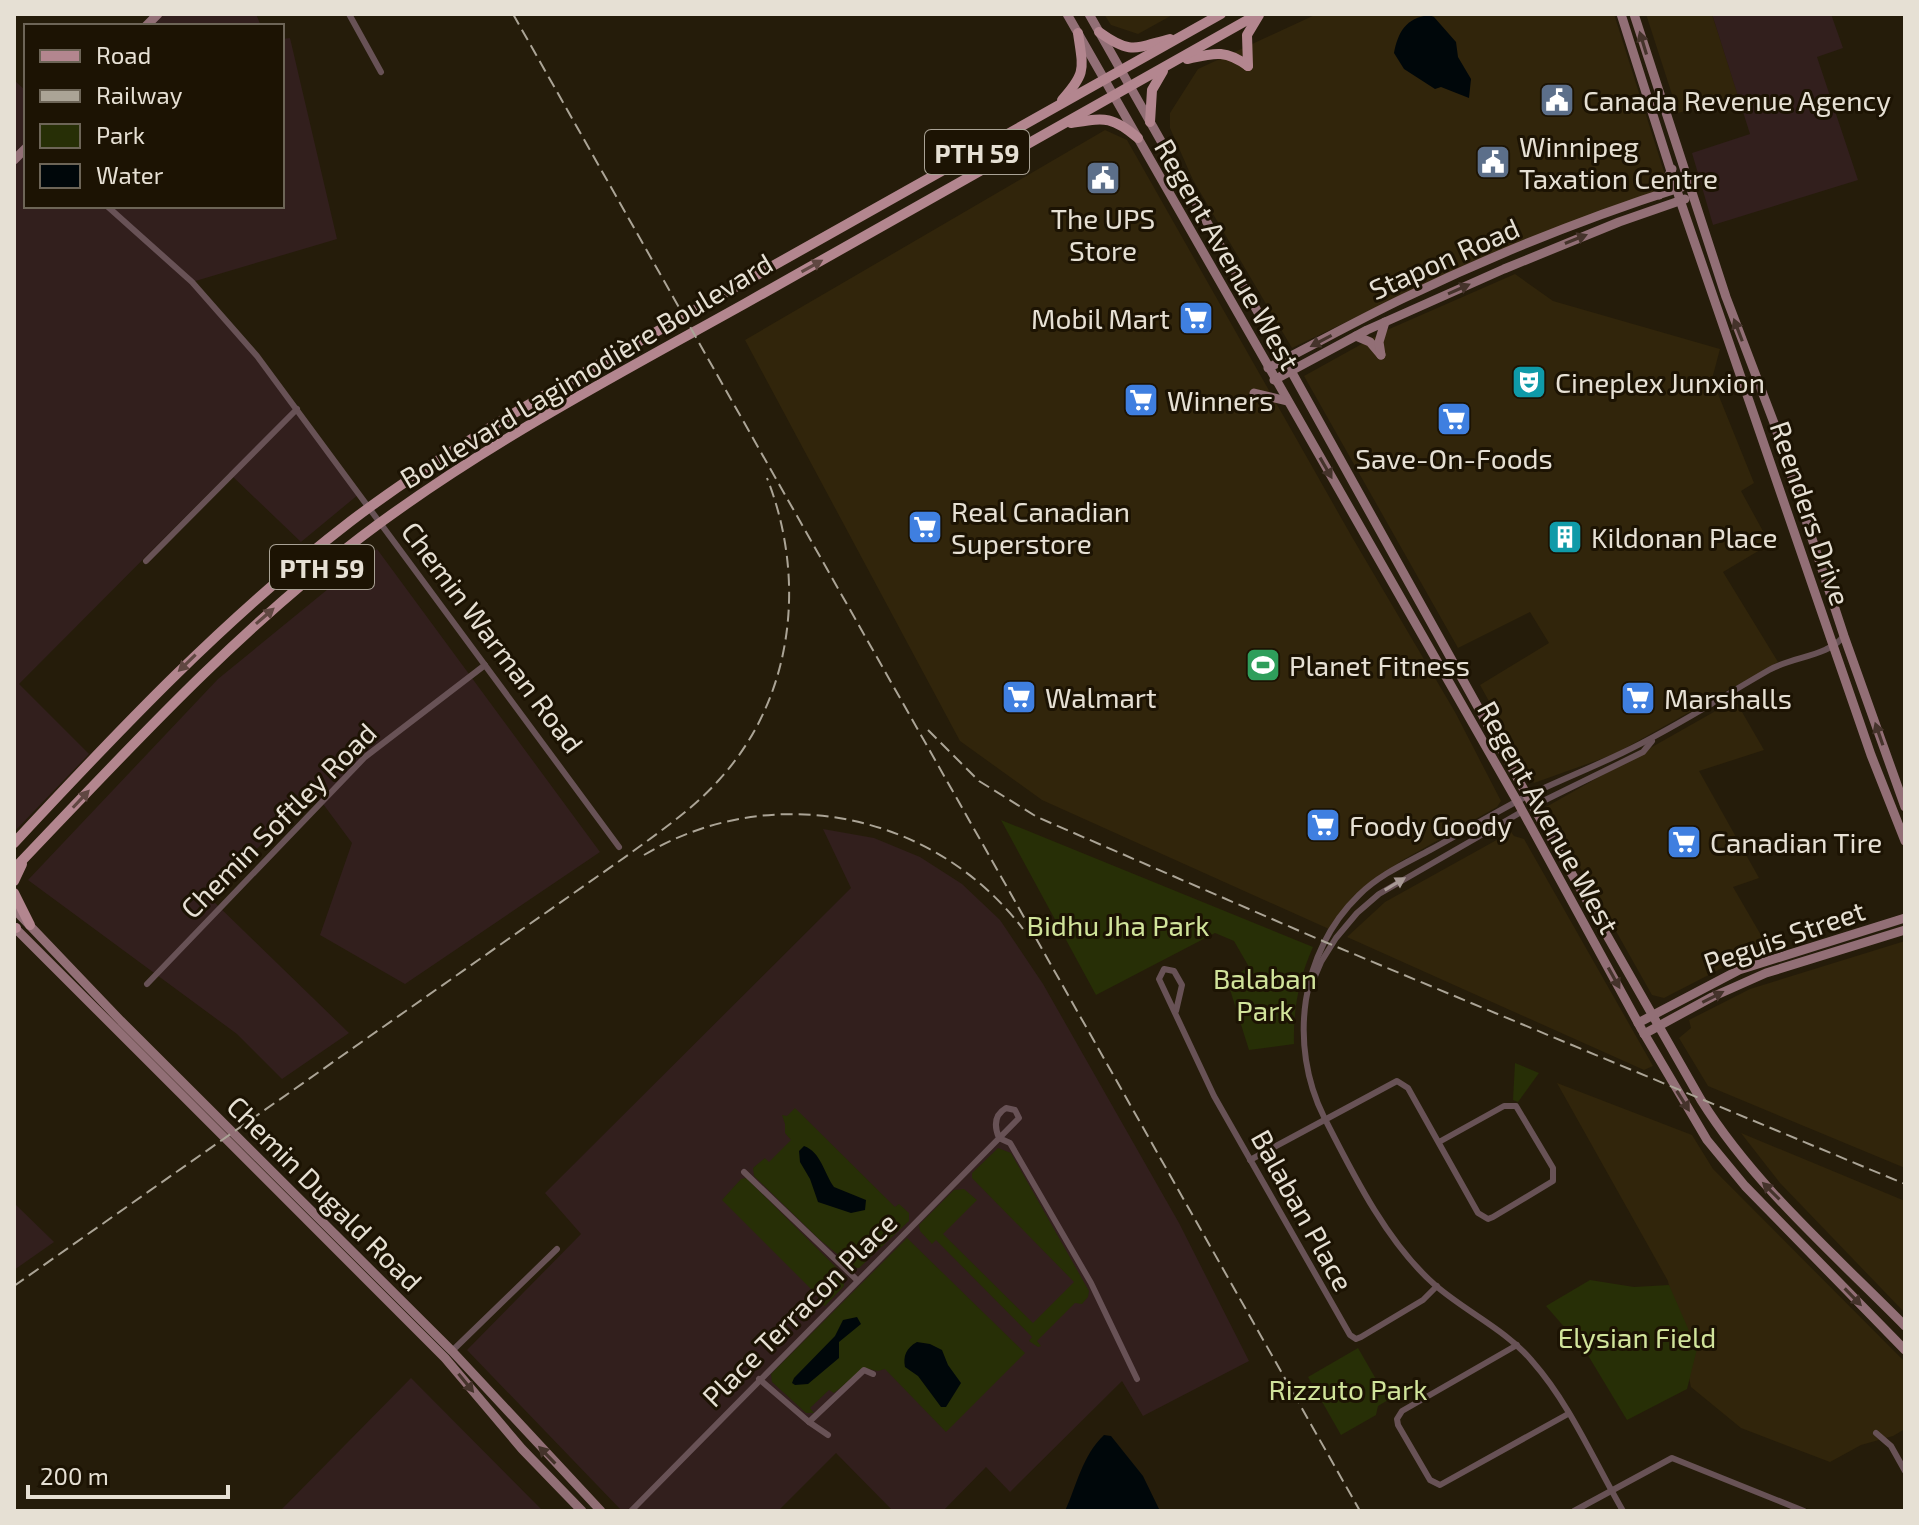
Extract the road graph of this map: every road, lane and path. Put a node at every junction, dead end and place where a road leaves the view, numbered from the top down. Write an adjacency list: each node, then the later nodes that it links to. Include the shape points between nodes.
1 (349, 14): 14 (street)
2 (1067, 14): 9 (main road, Regent Avenue West)
3 (1089, 14): 8 (main road, Regent Avenue West)
4 (1221, 14): 10 (main road, Boulevard Lagimodière Boulevard / PTH 59)
5 (1259, 14): 11 (main road, Boulevard Lagimodière Boulevard / PTH 59); 11 (main road, via 1247,35 1248,66 1222,53)
6 (1621, 14): 12 (main road, Reenders Drive)
7 (1634, 14): 12 (main road, Reenders Drive, one-way to 7)
8 (1099, 32): 10 (main road, via 1116,45 1131,48); 13 (main road, Regent Avenue West)
9 (1078, 33): 15 (main road, Regent Avenue West); 18 (main road, via 1083,67 1079,81)
10 (1183, 35): 13 (main road, Boulevard Lagimodière Boulevard / PTH 59)
11 (1170, 64): 16 (main road, Boulevard Lagimodière Boulevard / PTH 59); 19 (main road, via 1152,90)
12 (1646, 70): 22 (main road, Reenders Drive); 23 (main road, Reenders Drive)
13 (1120, 71): 15 (main road, Boulevard Lagimodière Boulevard / PTH 59); 16 (main road, Regent Avenue West)
14 (381, 72)
15 (1104, 79): 17 (main road, Regent Avenue West); 18 (main road, Boulevard Lagimodière Boulevard / PTH 59)
16 (1130, 87): 17 (main road, Boulevard Lagimodière Boulevard / PTH 59); 19 (main road, Regent Avenue West)
17 (1113, 96): 20 (main road, Boulevard Lagimodière Boulevard / PTH 59); 21 (main road, Regent Avenue West)
18 (1057, 107): 46 (main road, Boulevard Lagimodière Boulevard / PTH 59, via 476,436)
19 (1150, 122): 30 (main road, Regent Avenue West)
20 (1061, 125): 21 (main road, via 1109,118); 47 (main road, Boulevard Lagimodière Boulevard / PTH 59, one-way to 20, via 496,445)
21 (1138, 138): 32 (main road, Regent Avenue West)
22 (1672, 169): 24 (main road, Reenders Drive); 25 (main road)
23 (1689, 185): 24 (main road, Stapon Road); 26 (main road, Reenders Drive)
24 (1678, 188): 25 (main road, Stapon Road); 27 (main road, Reenders Drive)
25 (1659, 195): 29 (main road, Stapon Road)
26 (1692, 197): 27 (main road, Stapon Road); 53 (main road, Reenders Drive, one-way to 26)
27 (1680, 200): 31 (main road, Stapon Road, one-way to 27); 54 (main road, Reenders Drive)
28 (109, 208): 45 (street, Chemin Warman Road, via 219,311)
29 (1499, 256): 31 (main road); 33 (main road, Stapon Road)
30 (1229, 262): 32 (main road); 39 (main road, Regent Avenue West)
31 (1504, 269): 34 (main road, Stapon Road, one-way to 31)
32 (1213, 271): 40 (main road, Regent Avenue West)
33 (1407, 296): 34 (main road); 35 (main road, Stapon Road)
34 (1414, 310): 36 (main road, Stapon Road)
35 (1367, 316): 37 (street); 39 (main road, Stapon Road, one-way to 39)
36 (1385, 322): 37 (main road, Stapon Road); 38 (main road, via 1381,355)
37 (1367, 330): 38 (main road, Stapon Road)
38 (1356, 336): 41 (main road, Stapon Road)
39 (1285, 360): 40 (main road, Stapon Road); 41 (main road, Regent Avenue West)
40 (1268, 368): 42 (main road, Regent Avenue West)
41 (1291, 372): 42 (main road, Stapon Road); 50 (main road, Regent Avenue West)
42 (1274, 380): 44 (main road, Regent Avenue West)
43 (1254, 393): 44 (main road)
44 (1287, 401): 49 (main road, Regent Avenue West, one-way to 49)
45 (297, 409): 46 (street, Chemin Warman Road); 48 (street)
46 (369, 508): 47 (street, Chemin Warman Road); 69 (main road, Boulevard Lagimodière Boulevard / PTH 59, one-way to 69, via 209,641)
47 (380, 523): 57 (street, Chemin Warman Road); 71 (main road, Boulevard Lagimodière Boulevard / PTH 59, one-way to 47, via 236,641)
48 (146, 561)
49 (1389, 578): 50 (main road); 51 (main road, Regent Avenue West)
50 (1410, 585): 52 (main road, Regent Avenue West)
51 (1399, 596): 52 (main road); 55 (main road, Regent Avenue West)
52 (1420, 605): 56 (main road, Regent Avenue West)
53 (1844, 636): 54 (street); 66 (main road, Reenders Drive, one-way to 53)
54 (1834, 648): 62 (street, via 1774,667); 68 (main road, Reenders Drive)
55 (1436, 659): 56 (main road); 59 (main road, Regent Avenue West)
56 (1452, 660): 58 (main road, Regent Avenue West)
57 (485, 665): 70 (street, Chemin Warman Road); 80 (street, Chemin Softley Road, via 365,757)
58 (1461, 675): 59 (main road); 60 (main road, Regent Avenue West)
59 (1457, 697): 61 (main road, Regent Avenue West)
60 (1476, 703): 61 (main road); 63 (main road, Regent Avenue West)
61 (1465, 710): 64 (main road, Regent Avenue West)
62 (1656, 737): 63 (street); 65 (street, via 1643,752)
63 (1528, 796): 64 (street); 65 (main road, Regent Avenue West)
64 (1517, 801): 67 (main road, Regent Avenue West); 81 (street, via 1360,894 1315,960)
65 (1533, 806): 67 (street); 83 (main road, Regent Avenue West)
66 (1905, 807)
67 (1523, 811): 81 (street, one-way to 67, via 1321,962 1357,913 1390,886); 84 (main road, Regent Avenue West, one-way to 84)
68 (1905, 841)
69 (14, 843)
70 (619, 847)
71 (27, 856): 72 (main road, Boulevard Lagimodière Boulevard / PTH 59); 73 (main road)
72 (14, 869)
73 (14, 881)
74 (14, 893): 77 (main road)
75 (14, 909): 77 (main road, Chemin Dugald Road)
76 (1905, 918): 83 (main road, Peguis Street, via 1739,970)
77 (30, 925): 88 (main road, Chemin Dugald Road)
78 (15, 928): 88 (main road, Chemin Dugald Road)
79 (1905, 930): 85 (main road, Peguis Street, one-way to 79, via 1766,973)
80 (147, 984)
81 (1307, 995): 87 (street, via 1307,1066)
82 (1176, 1011): 82 (street, Balaban Place, via 1159,979 1164,969 1174,971 1182,985); 92 (street, Balaban Place)
83 (1652, 1015): 84 (main road, Peguis Street); 85 (main road, Regent Avenue West)
84 (1638, 1023): 86 (main road, Regent Avenue West)
85 (1659, 1027): 86 (main road, Peguis Street); 94 (main road, Regent Avenue West, one-way to 85, via 1723,1135)
86 (1644, 1034): 95 (main road, Regent Avenue West, one-way to 95, via 1707,1140)
87 (1325, 1118): 90 (street, via 1397,1081 1408,1088); 92 (street); 98 (street, via 1390,1235)
88 (226, 1132): 91 (main road, Chemin Dugald Road)
89 (999, 1138): 89 (street, Place Terracon Place, via 1019,1118 1015,1110 1000,1111); 97 (street, Place Terracon Place); 105 (street, via 1010,1143 1091,1283)
90 (1439, 1142): 90 (street, via 1504,1106 1516,1106 1553,1168 1553,1181 1488,1219)
91 (239, 1144): 102 (main road, Chemin Dugald Road); 112 (main road, Chemin Dugald Road, one-way to 112, via 445,1358)
92 (1250, 1160): 98 (street, Balaban Place, via 1350,1335 1361,1337)
93 (744, 1172): 97 (street)
94 (1807, 1227): 95 (main road); 99 (main road, Regent Avenue West)
95 (1797, 1239): 101 (main road, Regent Avenue West, one-way to 101)
96 (557, 1249): 102 (street)
97 (857, 1280): 104 (street, Place Terracon Place)
98 (1437, 1286): 100 (street)
99 (1905, 1326)
100 (1517, 1345): 106 (street); 106 (street, via 1402,1411 1398,1425 1430,1480 1440,1485)
101 (1905, 1350)
102 (452, 1351): 113 (main road, Chemin Dugald Road, one-way to 102)
103 (873, 1374): 107 (street, via 864,1370)
104 (759, 1379): 107 (street); 114 (street, Place Terracon Place)
105 (1137, 1379)
106 (1568, 1414): 111 (street)
107 (809, 1422): 109 (street)
108 (1876, 1433): 110 (street, via 1891,1446)
109 (828, 1435)
110 (1905, 1471)
111 (1611, 1490): 115 (street); 116 (street); 117 (street, via 1672,1458)
112 (582, 1511)
113 (601, 1511)
114 (631, 1511)
115 (1574, 1511)
116 (1623, 1511)
117 (1804, 1511)

